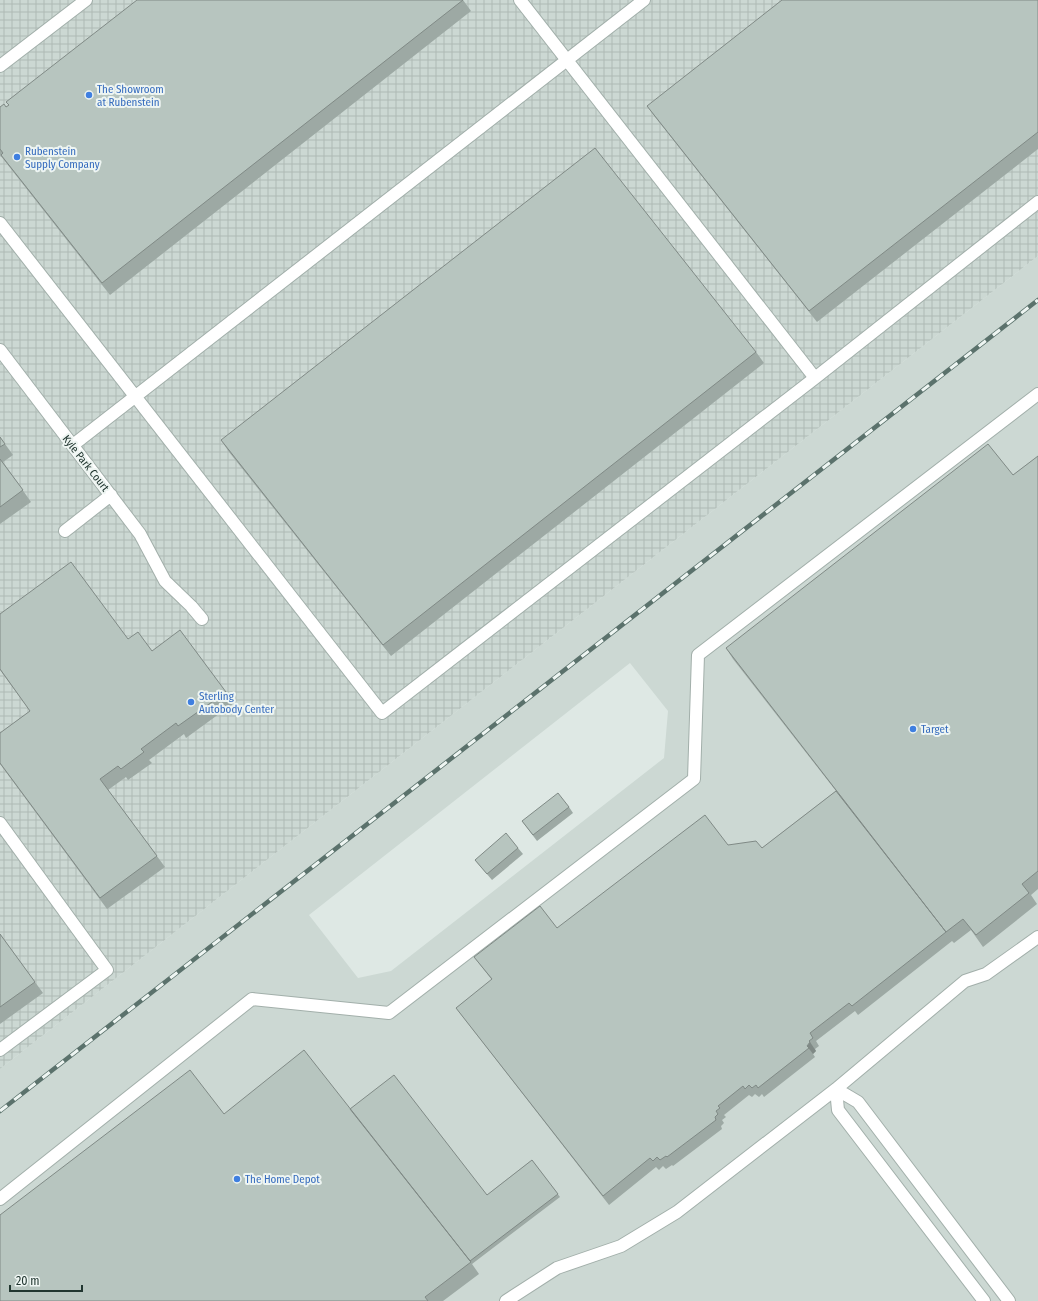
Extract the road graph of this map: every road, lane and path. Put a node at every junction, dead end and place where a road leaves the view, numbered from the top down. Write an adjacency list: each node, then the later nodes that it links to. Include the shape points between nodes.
1 (86, 0): 5 (street)
2 (520, 0): 4 (street)
3 (644, 0): 4 (street)
4 (567, 60): 9 (street); 11 (street)
5 (0, 66)
6 (1038, 202): 9 (street)
7 (0, 223): 11 (street)
8 (0, 350): 12 (street, Kyle Park Court)
9 (815, 378): 11 (street, via 382,713)
10 (1038, 394): 20 (street, via 698,654 694,779 389,1013 252,999)
11 (135, 397): 12 (street)
12 (73, 445): 13 (street, Kyle Park Court)
13 (111, 495): 14 (street); 15 (street, Kyle Park Court, via 140,534 165,581)
14 (65, 530)
15 (202, 619)
16 (0, 823): 18 (street, via 107,970)
17 (1038, 937): 19 (street, via 986,974 965,981)
18 (0, 1050)
19 (836, 1089): 21 (street, via 677,1212 621,1246 557,1268); 22 (street, via 838,1110); 23 (street, via 858,1102)
20 (0, 1199)
21 (506, 1301)
22 (984, 1301)
23 (1009, 1301)

